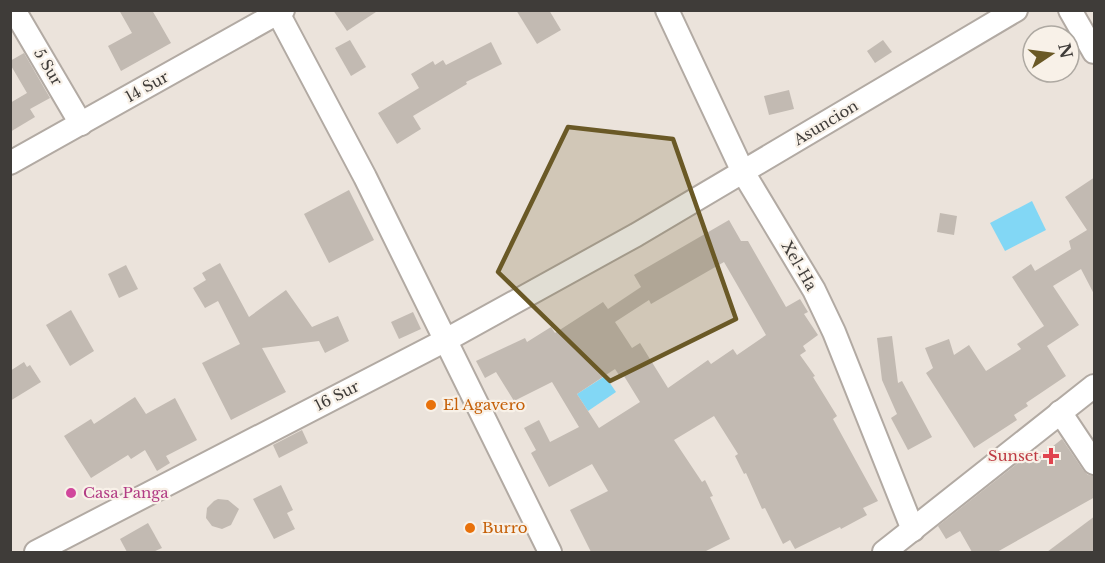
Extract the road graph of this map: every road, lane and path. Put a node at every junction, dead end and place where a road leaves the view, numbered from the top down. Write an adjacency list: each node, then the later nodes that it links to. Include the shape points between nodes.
1 (14, 10): 7 (street, 5 Sur)
2 (667, 10): 9 (street, Xel-Ha)
3 (1016, 10): 9 (street, Asuncion)
4 (1071, 10): 6 (street)
5 (280, 12): 7 (street, 14 Sur); 11 (street)
6 (1095, 52)
7 (81, 124): 8 (street, 14 Sur)
8 (10, 163)
9 (743, 172): 10 (street, Asuncion); 15 (street, Xel-Ha, via 814,290 834,332)
10 (636, 235): 11 (street, 16 Sur)
11 (446, 340): 16 (street, 16 Sur); 17 (street)
12 (1095, 386): 13 (street)
13 (1060, 412): 14 (street); 15 (street)
14 (1095, 463)
15 (913, 530): 18 (street)
16 (36, 552)
17 (550, 552)
18 (884, 552)

